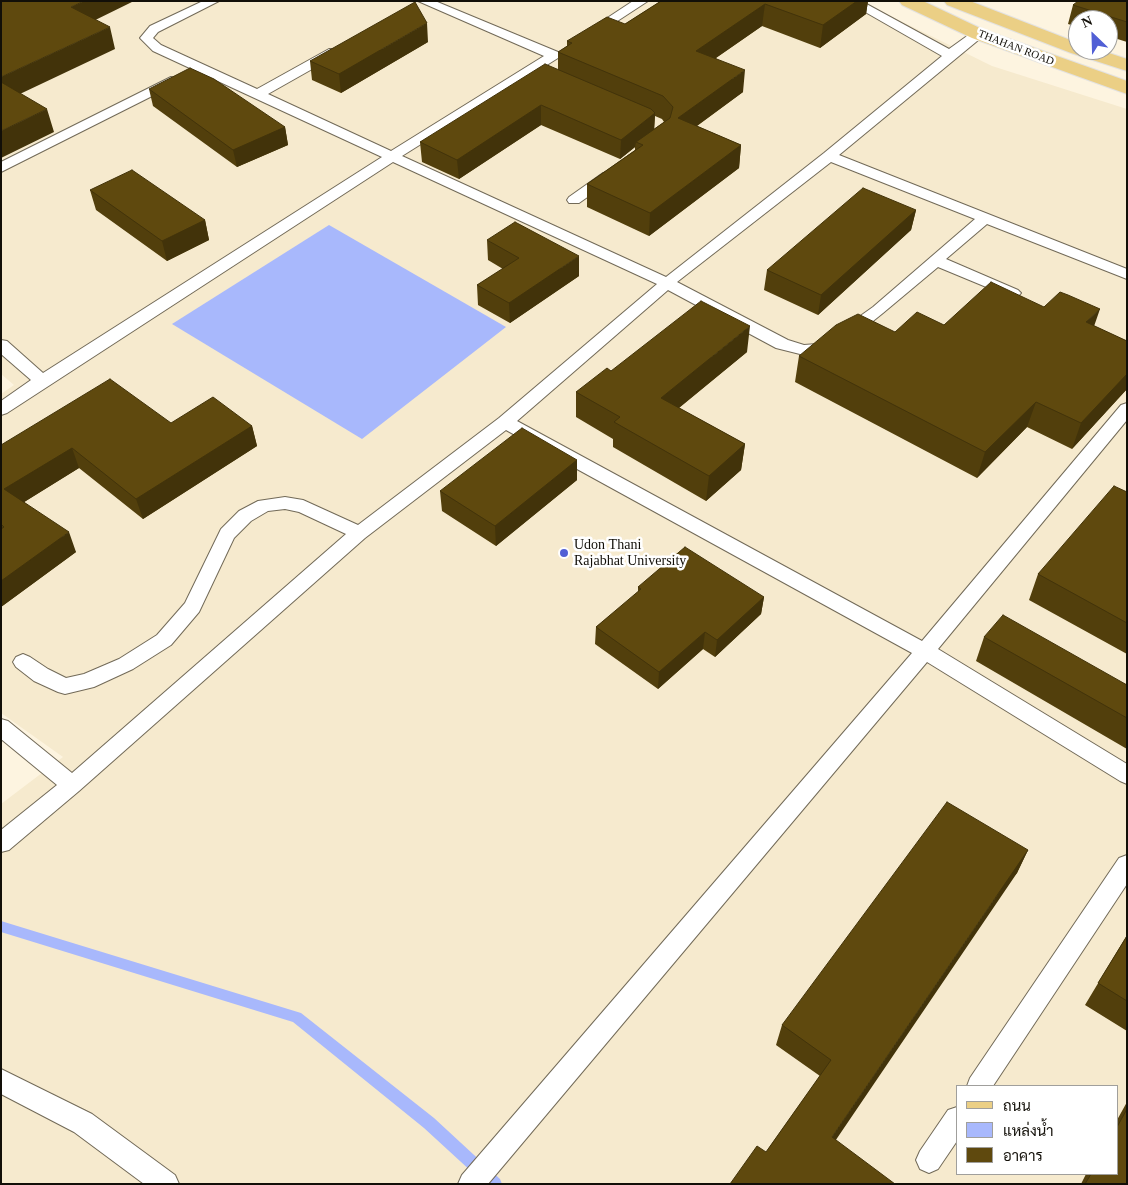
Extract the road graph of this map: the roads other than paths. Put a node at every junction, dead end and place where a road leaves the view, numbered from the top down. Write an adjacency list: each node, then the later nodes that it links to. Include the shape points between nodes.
1 (213, 1): 14 (lane, via 154,29 146,38 157,48)
2 (642, 1): 8 (lane)
3 (852, 1): 11 (lane)
4 (908, 1): 7 (main road, THAHAN ROAD)
5 (953, 1): 9 (main road, THAHAN ROAD)
6 (422, 3): 15 (lane, via 558,53)
7 (978, 34): 11 (lane); 17 (main road, THAHAN ROAD)
8 (578, 40)
9 (1068, 44)
10 (341, 48): 18 (lane)
11 (950, 55): 20 (lane)
12 (1110, 60): 13 (main road, THAHAN ROAD)
13 (1127, 66)
14 (198, 67): 18 (lane); 22 (lane)
15 (531, 70): 16 (lane); 19 (lane)
16 (549, 77)
17 (1127, 88)
18 (258, 94): 19 (lane)
19 (392, 156): 27 (lane); 30 (lane)
20 (829, 156): 24 (lane); 27 (lane)
21 (622, 166): 23 (lane)
22 (1, 168)
23 (574, 200)
24 (985, 218): 25 (lane); 26 (lane)
25 (936, 260): 27 (lane, via 841,338 820,349 804,350 782,344); 28 (lane)
26 (1125, 271)
27 (667, 283): 33 (lane)
28 (1026, 299)
29 (1, 346): 30 (lane)
30 (42, 381): 31 (lane)
31 (1, 409)
32 (1127, 409): 35 (lane)
33 (505, 422): 34 (lane); 35 (lane)
34 (359, 533): 36 (lane, via 303,506 285,503 264,505 244,516 227,534 192,607 164,640 126,664 87,681 65,686 41,676); 39 (lane)
35 (925, 651): 38 (lane); 45 (lane)
36 (23, 662)
37 (1, 727): 39 (lane)
38 (1127, 775)
39 (72, 785): 40 (lane)
40 (1, 843)
41 (1127, 865): 43 (lane)
42 (1, 1081): 47 (lane, via 83,1123)
43 (980, 1085)
44 (956, 1120): 46 (lane)
45 (516, 1129): 48 (lane)
46 (929, 1160)
47 (166, 1184)
48 (471, 1184)

